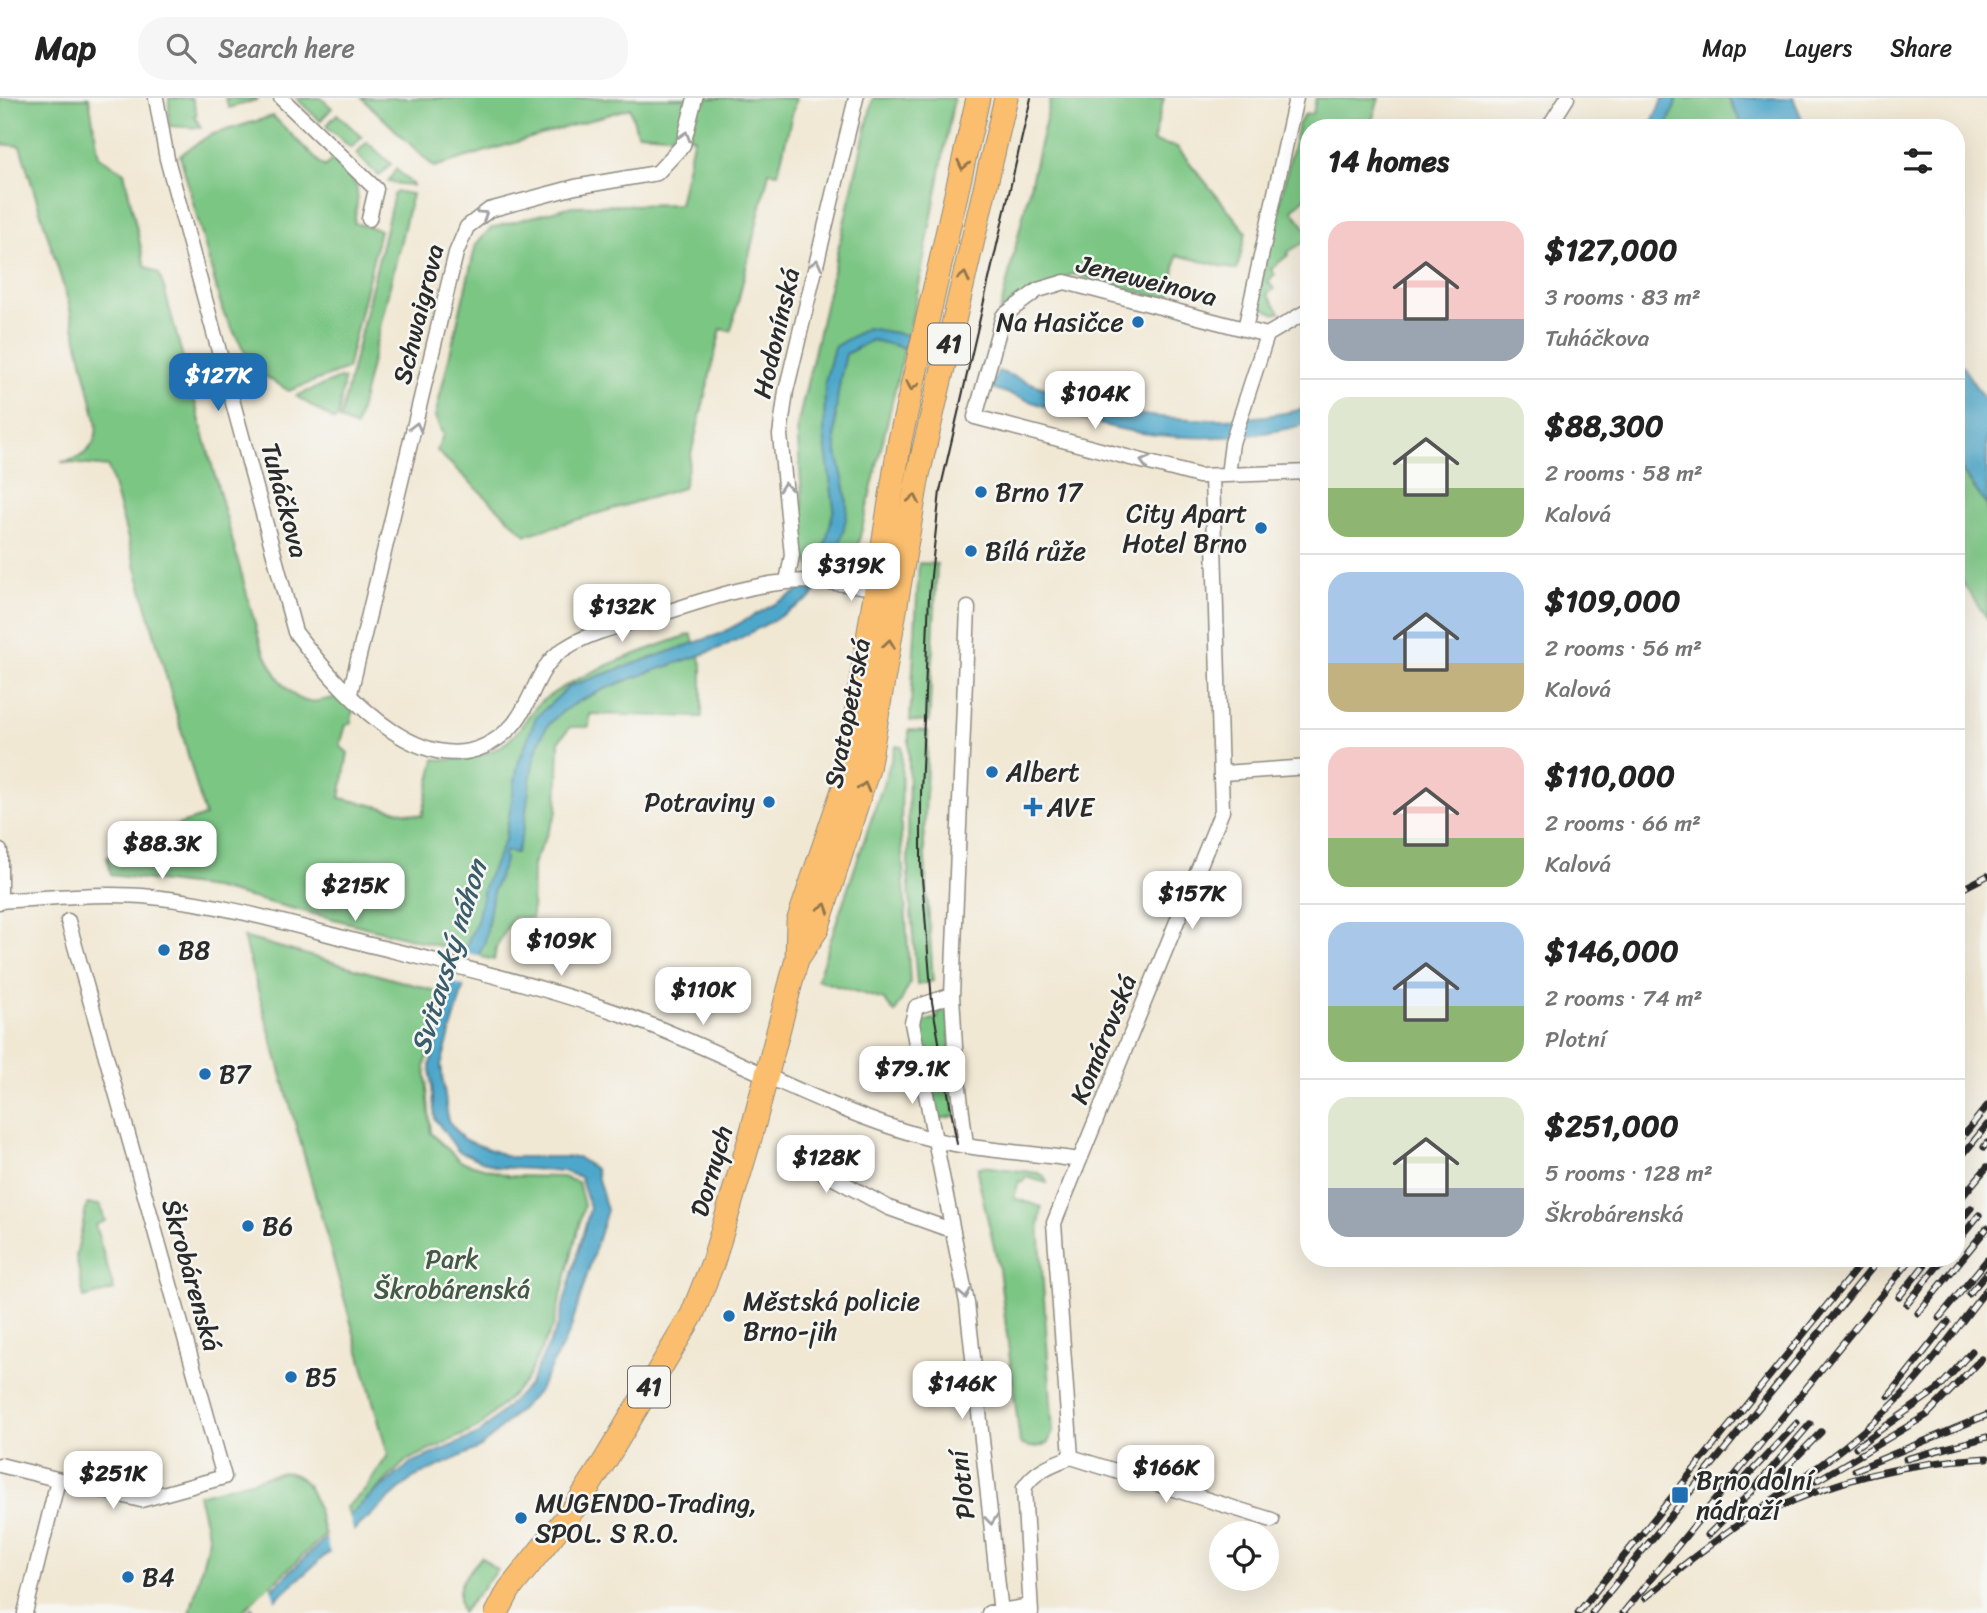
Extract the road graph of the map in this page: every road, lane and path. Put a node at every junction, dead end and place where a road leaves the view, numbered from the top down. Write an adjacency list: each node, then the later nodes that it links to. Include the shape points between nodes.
1 (156, 98): 20 (street, Tuháčkova, via 167,159 295,632)
2 (281, 98): 10 (street, via 376,189)
3 (695, 98): 20 (street, Schwaigrova, one-way to 3, via 456,253 467,227 489,210 575,187 657,173 683,145)
4 (856, 98): 17 (street, Hodonínská, one-way to 4, via 780,435 786,391)
5 (978, 98): 18 (main road, Svatopetrská / 41, one-way to 18, via 900,440)
6 (1006, 98): 18 (main road, Svatopetrská / 41, one-way to 6)
7 (1296, 98): 12 (street)
8 (1567, 98): 9 (street)
9 (1554, 119)
10 (369, 219)
11 (1300, 315): 13 (street)
12 (1245, 329): 13 (street, Jeneweinova); 16 (street, Jeneweinova, one-way to 12, via 975,417 1003,316 1038,290 1065,282)
13 (1267, 335): 15 (street, via 1232,443)
14 (1300, 472): 15 (street)
15 (1228, 475): 16 (street)
16 (1212, 476): 23 (street, Komárovská)
17 (791, 582): 18 (street, Tuháčkova); 20 (street, Tuháčkova, via 755,587 591,635 563,649 551,660 512,726 490,742 458,754 433,752 398,737)
18 (887, 589): 21 (main road, Svatopetrská / 41); 27 (main road, Svatopetrská / 41, one-way to 18, via 817,929 862,793 879,716)
19 (968, 608): 28 (street)
20 (350, 693)
21 (860, 695): 27 (main road, Dornych / 41, via 844,787 798,922)
22 (1300, 768): 23 (street)
23 (1223, 773): 33 (street, Komárovská, via 1222,811)
24 (0, 851): 25 (street)
25 (0, 902): 29 (street, via 96,895 169,899 284,923 440,962 624,1016)
26 (68, 920): 37 (street, Škrobárenská, via 224,1476 141,1500)
27 (797, 960): 29 (main road, Dornych / 41)
28 (952, 995): 30 (street, via 919,1005 912,1015); 31 (street)
29 (766, 1074): 30 (street, via 829,1104); 42 (main road, Dornych / 41, via 699,1300 592,1482 509,1590)
30 (937, 1140): 31 (street); 34 (street)
31 (966, 1145): 33 (street)
32 (793, 1157): 34 (street, via 877,1203 914,1219)
33 (1080, 1160): 35 (street, Komárovská, via 1053,1233)
34 (953, 1227): 40 (street, Plotní, one-way to 40, via 967,1303)
35 (1071, 1457): 38 (street); 39 (street, via 1045,1467 1024,1488)
36 (0, 1465): 37 (street, Škrobárenská)
37 (58, 1480): 41 (street)
38 (1272, 1520)
39 (1030, 1610): 40 (street)
40 (997, 1612)
41 (25, 1613)
42 (497, 1613)

